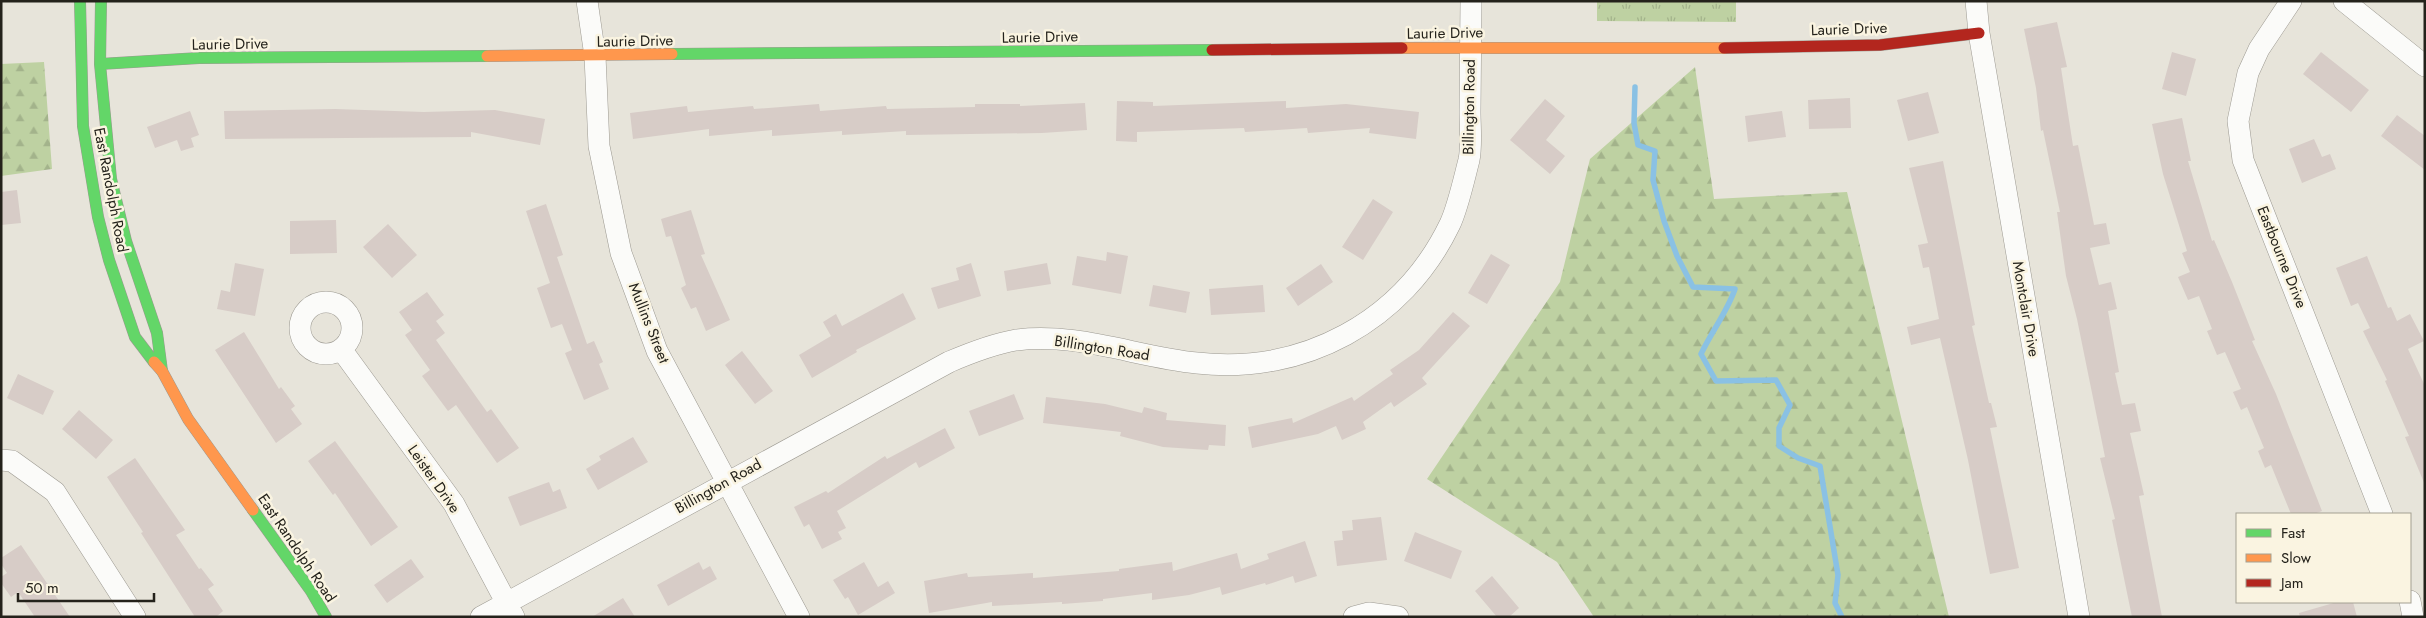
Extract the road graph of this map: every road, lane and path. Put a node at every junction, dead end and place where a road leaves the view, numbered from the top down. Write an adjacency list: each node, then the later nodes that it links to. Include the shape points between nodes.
1 (80, 1): 14 (street, East Randolph Road, via 83,126 98,217 135,337)
2 (101, 1): 11 (street, East Randolph Road)
3 (587, 1): 10 (street, Mullins Street)
4 (1470, 1): 9 (street, Billington Road)
5 (1976, 1): 8 (street, Montclair Drive)
6 (2291, 1): 17 (street, Eastbourne Drive, via 2259,49 2248,73 2238,121 2243,160)
7 (2344, 1): 12 (street)
8 (1979, 34): 9 (street, Laurie Drive, via 1880,44); 26 (street, Montclair Drive)
9 (1471, 48): 10 (street, Laurie Drive); 16 (street, Billington Road, via 1469,158 1451,224 1423,269 1401,295 1347,336 1317,350 1250,366 1196,363 1063,339 1016,340 949,362)
10 (595, 56): 11 (street, Laurie Drive, via 199,58); 16 (street, Mullins Street, via 600,146 622,254 657,351)
11 (100, 64): 14 (street, East Randolph Road, via 111,179 126,241 157,333)
12 (2425, 66)
13 (342, 349): 19 (street, Leister Drive, via 454,504)
14 (162, 371): 21 (street, East Randolph Road, via 188,419 312,591)
15 (1, 460): 20 (street, via 12,462 55,492)
16 (728, 481): 19 (street, Billington Road); 23 (street, Mullins Street)
17 (2382, 513)
18 (2410, 603): 27 (street)
19 (510, 610): 22 (street, Billington Road)
20 (135, 617)
21 (326, 617)
22 (481, 617)
23 (799, 617)
24 (1354, 617): 25 (street, via 1369,613)
25 (1398, 617)
26 (2079, 617)
27 (2413, 617)

